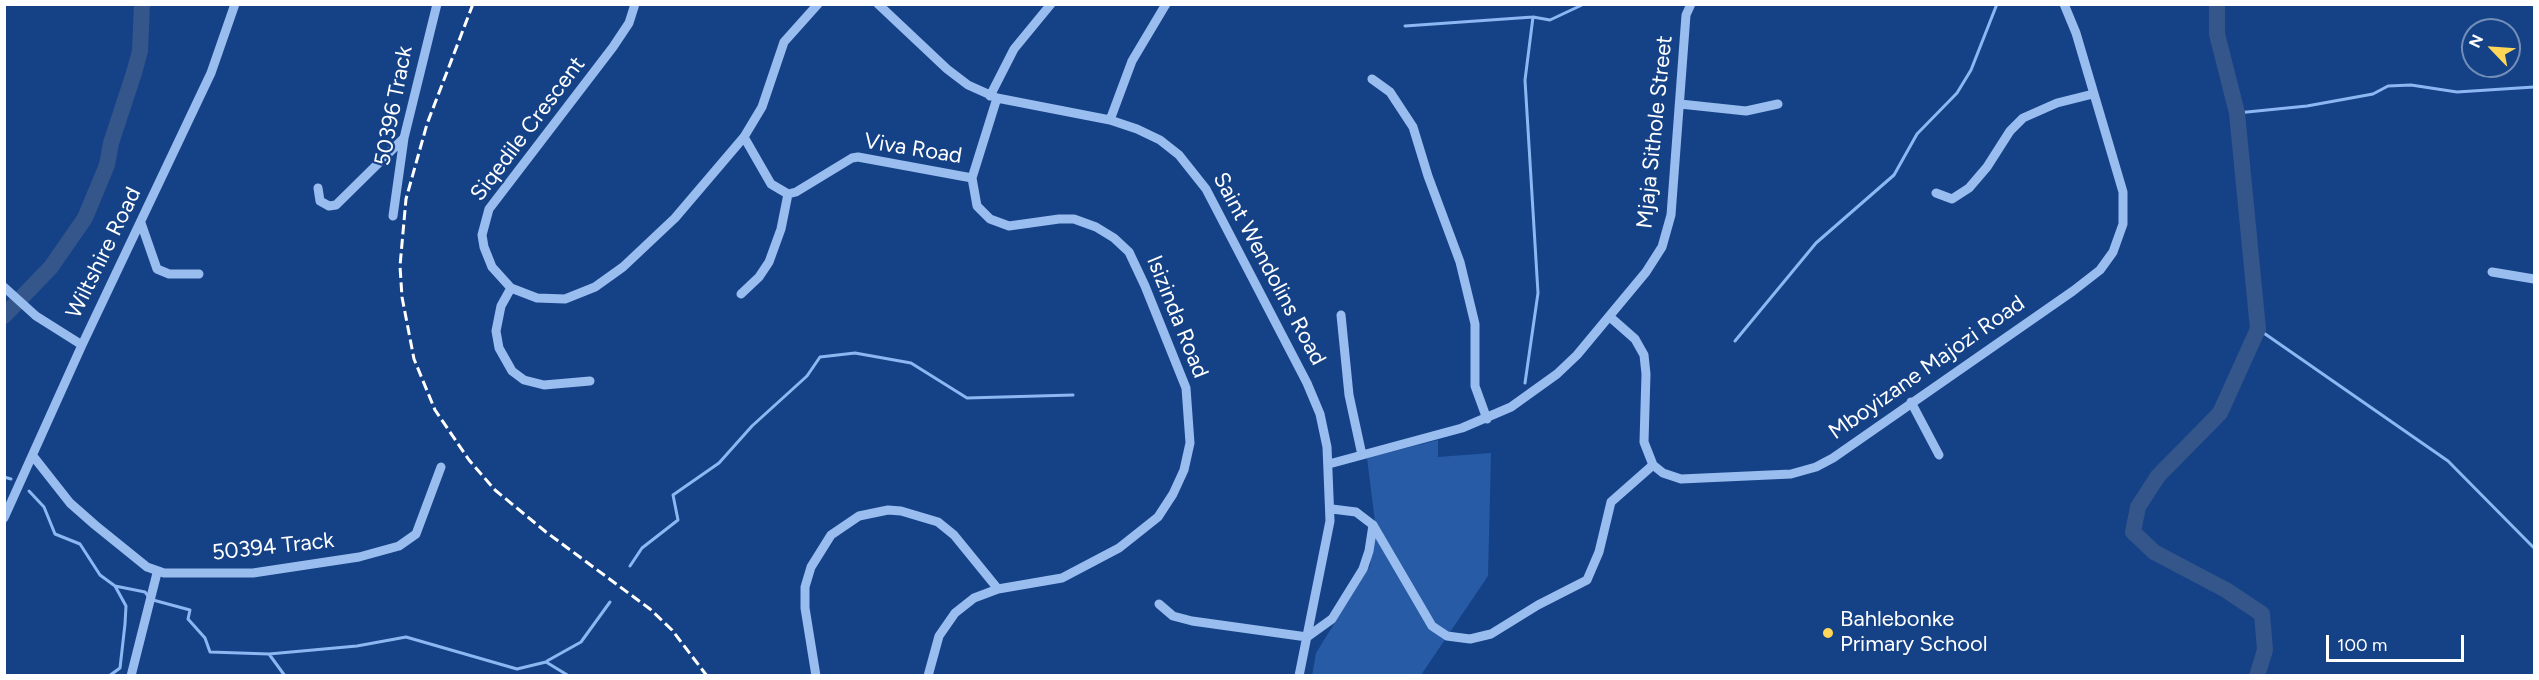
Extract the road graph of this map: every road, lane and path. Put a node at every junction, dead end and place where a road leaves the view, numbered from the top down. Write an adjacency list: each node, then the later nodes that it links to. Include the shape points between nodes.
1 (235, 4): 23 (street, Wiltshire Road, via 211,73)
2 (437, 4): 17 (street, 50396 Track)
3 (635, 4): 28 (street, Siqedile Crescent, via 629,23 613,47 489,209 482,235 484,247 492,267)
4 (818, 4): 16 (street, via 784,42 762,107)
5 (878, 4): 12 (street, Saint Wendolins Road, via 946,69)
6 (1051, 4): 12 (street, via 1014,49)
7 (1166, 4): 15 (street, via 1132,61)
8 (1691, 4): 13 (street, Mjaja Sithole Street, via 1686,15)
9 (2064, 4): 11 (street, Mboyizane Majozi Road)
10 (1372, 79): 35 (street, via 1390,92 1413,127 1461,262 1475,324 1475,386)
11 (2093, 94): 20 (street, via 2057,103 2023,118 1969,188 1952,199); 34 (street, Mboyizane Majozi Road, via 2124,201 2123,224 2113,252 2100,270 2073,291)
12 (994, 97): 15 (street, Saint Wendolins Road); 18 (street)
13 (1680, 104): 14 (street, via 1746,111); 31 (street, Mjaja Sithole Street, via 1668,233 1652,265)
14 (1778, 104)
15 (1110, 120): 39 (street, Saint Wendolins Road, via 1160,140 1179,155 1206,189 1307,382 1320,414)
16 (744, 137): 21 (street, via 771,184); 28 (street, via 675,218 609,278 565,299 537,297)
17 (404, 138): 19 (street, via 336,205 320,201); 22 (street, 50396 Track)
18 (972, 178): 21 (street, Viva Road, via 858,157); 46 (street, Isizinda Road, via 978,206 990,219 1009,226 1074,219 1096,227 1129,252 1179,369 1190,409 1190,443 1184,470 1158,517 1119,548 1062,578)
19 (318, 188)
20 (1936, 193)
21 (788, 194): 29 (street, via 769,262)
22 (393, 216)
23 (141, 223): 25 (street, via 157,269 169,274); 32 (street, Wiltshire Road)
24 (2492, 272): 26 (street)
25 (199, 274)
26 (2535, 279)
27 (4, 287): 32 (street, via 24,307)
28 (511, 288): 33 (street, via 501,306 496,331 499,348 512,371 524,380 544,385)
29 (741, 294)
30 (1341, 315): 36 (street, via 1349,395)
31 (1610, 317): 35 (street, Mjaja Sithole Street, via 1557,374 1511,407); 40 (street, via 1635,339 1644,355 1644,442)
32 (82, 345): 38 (street, Wiltshire Road)
33 (590, 381)
34 (1911, 402): 37 (street); 40 (street, Mboyizane Majozi Road, via 1833,458 1791,474 1681,479 1670,477)
35 (1487, 418): 36 (street, Mjaja Sithole Street)
36 (1362, 455): 39 (street, Mjaja Sithole Street)
37 (1939, 455)
38 (33, 456): 43 (street, Wiltshire Road); 45 (street, via 70,503 133,558)
39 (1329, 464): 42 (street, Saint Wendolins Road)
40 (1653, 465): 44 (street, via 1611,502 1599,552 1587,580 1491,634 1470,639 1447,636 1432,626)
41 (441, 467): 45 (street, 50394 Track, via 416,534 399,546 359,557 253,573)
42 (1332, 509): 44 (street, via 1356,513); 48 (street, Saint Wendolins Road)
43 (4, 518)
44 (1373, 525): 48 (street, via 1363,569 1332,619)
45 (157, 573): 49 (street)
46 (998, 589): 50 (street, via 954,535 938,522 902,511 859,516 826,540 808,577 805,609); 51 (street, Isizinda Road, via 974,598 947,623 932,653)
47 (1159, 604): 48 (street, via 1173,616 1191,621)
48 (1307, 637): 52 (street, Saint Wendolins Road)
49 (131, 675)
50 (816, 675)
51 (928, 675)
52 (1299, 675)

